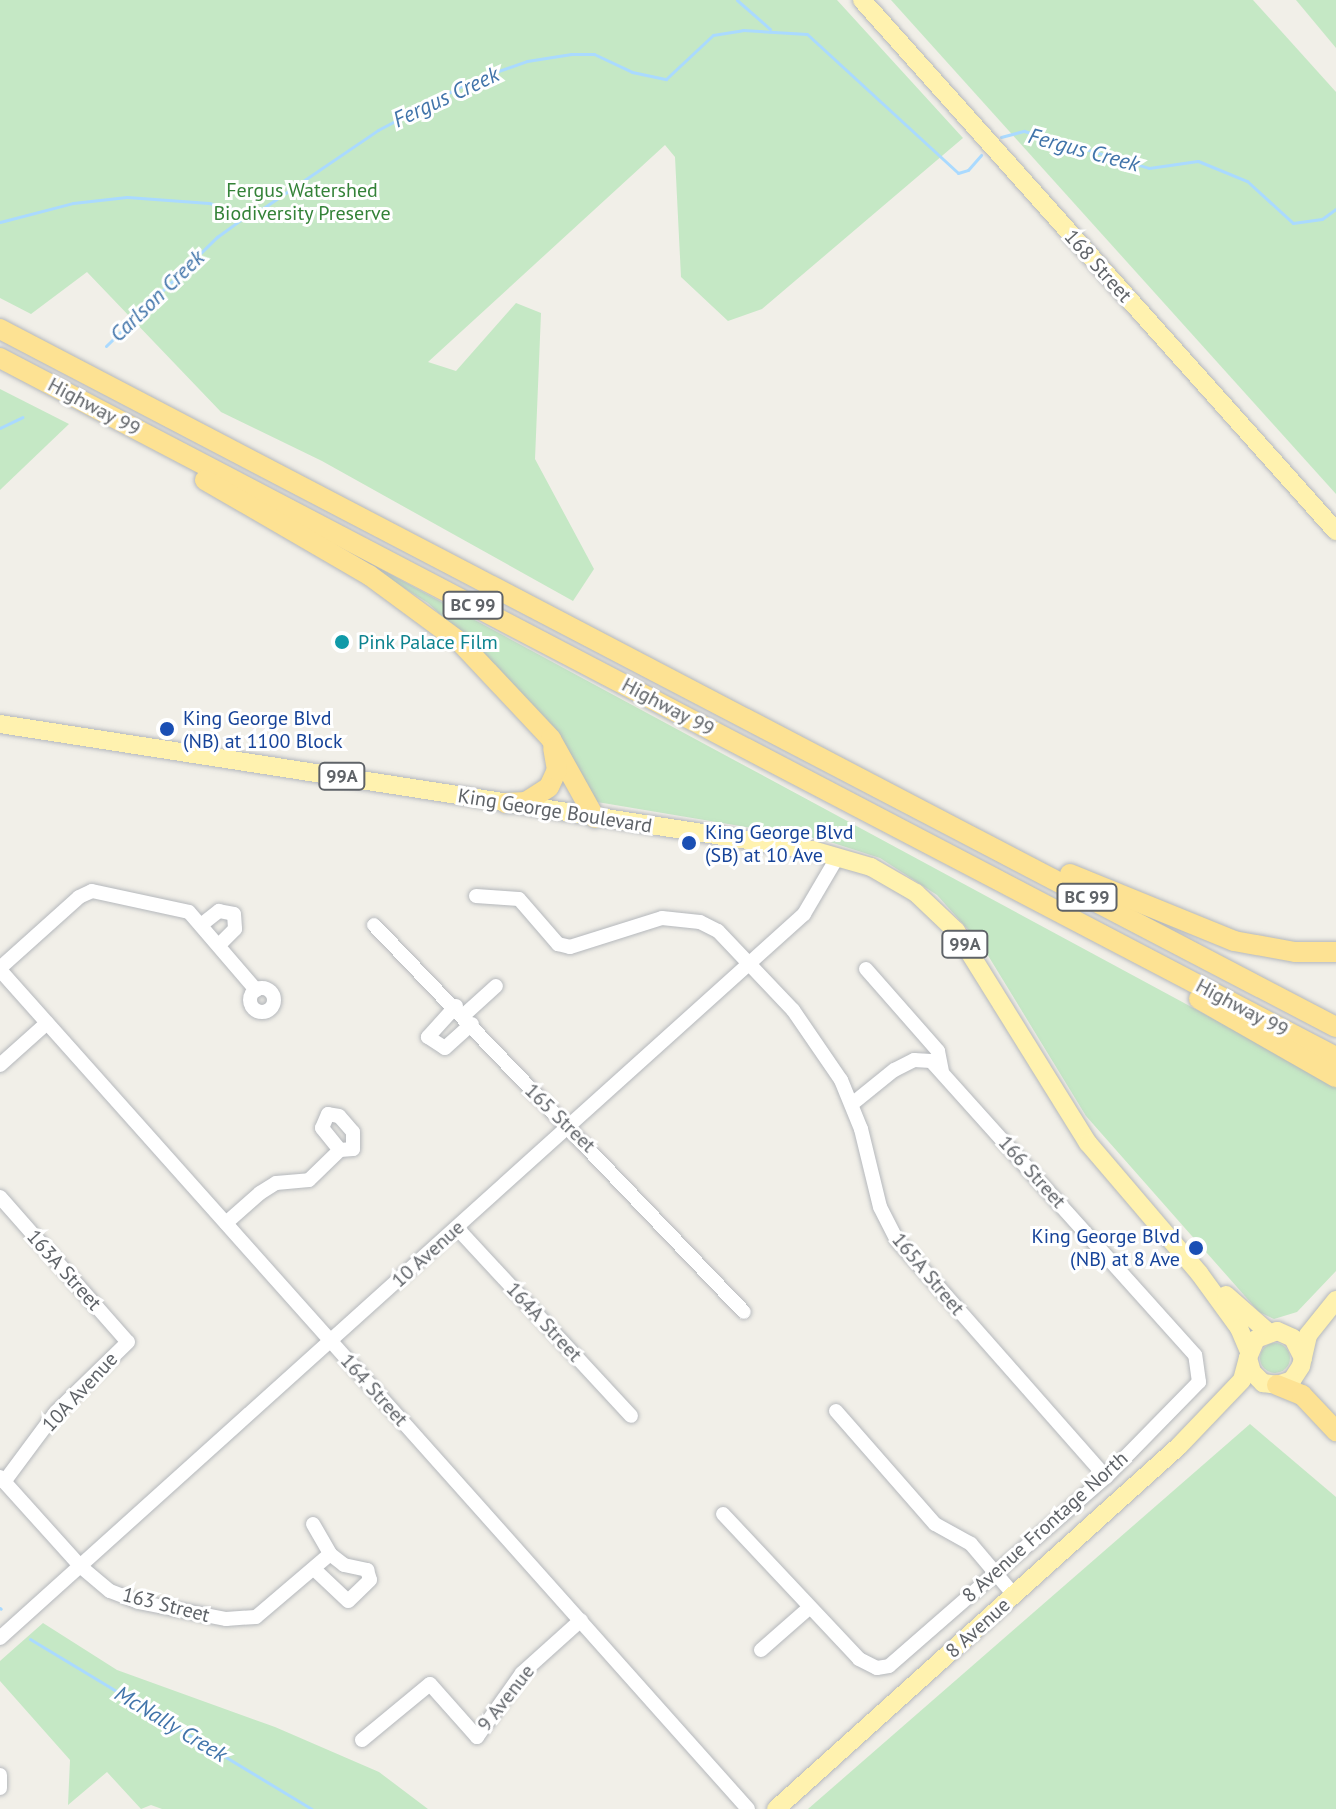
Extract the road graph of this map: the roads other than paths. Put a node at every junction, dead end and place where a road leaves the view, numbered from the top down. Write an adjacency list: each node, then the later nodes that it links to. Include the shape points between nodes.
1 (862, 0): 5 (main road, 168 Street)
2 (0, 329): 8 (highway, Highway 99 / BC 99)
3 (0, 358): 4 (highway, Highway 99 / BC 99)
4 (38, 377): 7 (highway, via 395,591 460,642); 11 (highway, Highway 99 / BC 99)
5 (1336, 531)
6 (0, 724): 9 (main road, King George Boulevard / 99A)
7 (539, 724): 9 (highway, via 556,753 554,780 535,798); 10 (highway)
8 (845, 770): 17 (highway, via 1215,935 1274,949); 25 (highway, Highway 99 / BC 99)
9 (506, 803): 10 (main road, King George Boulevard / 99A)
10 (595, 818): 12 (main road, King George Boulevard / 99A)
11 (908, 832): 26 (highway, Highway 99 / BC 99); 29 (highway)
12 (838, 856): 18 (street, 10 Avenue, via 804,914); 36 (main road, King George Boulevard / 99A, via 893,878 956,931 1088,1143)
13 (476, 896): 18 (street, 165A Street, via 519,899 558,944 570,947 662,918 700,922 718,931)
14 (201, 925): 16 (street); 16 (street, via 219,911 234,914 235,929); 19 (street, via 189,912 170,905 92,891)
15 (374, 925): 23 (street, 165 Street)
16 (219, 945): 22 (street)
17 (1336, 952)
18 (750, 962): 30 (street, 165A Street, via 806,1028); 31 (street, 10 Avenue)
19 (0, 969): 24 (street, 164 Street)
20 (866, 969): 28 (street, 166 Street, via 938,1051)
21 (496, 986): 23 (street)
22 (256, 990)
23 (464, 1015): 31 (street, 165 Street)
24 (47, 1023): 27 (street); 34 (street, 164 Street)
25 (1336, 1027)
26 (1336, 1057)
27 (0, 1065)
28 (942, 1071): 30 (street, via 931,1061 914,1060); 45 (street, 166 Street, via 1195,1355)
29 (1336, 1077)
30 (852, 1104): 51 (street, 165A Street, via 880,1207 897,1240)
31 (568, 1128): 35 (street, 10 Avenue); 39 (street, 165 Street)
32 (340, 1150): 34 (street, via 320,1173 276,1183)
33 (0, 1197): 41 (street, 163A Street)
34 (226, 1223): 42 (street, 164 Street)
35 (457, 1228): 42 (street, 10 Avenue); 48 (street, 164A Street)
36 (1199, 1273): 40 (main road, King George Boulevard / 99A); 43 (main road, King George Boulevard / 99A, via 1239,1328)
37 (1336, 1288): 40 (main road)
38 (1336, 1300): 44 (main road, via 1308,1335)
39 (744, 1312)
40 (1277, 1333): 43 (main road); 44 (main road, via 1298,1343)
41 (128, 1342): 52 (street, 10A Avenue, via 56,1412)
42 (331, 1343): 56 (street, 10 Avenue); 61 (street, 164 Street)
43 (1248, 1354): 46 (main road, via 1257,1378); 50 (main road, 8 Avenue, via 1242,1380)
44 (1303, 1358): 46 (main road, via 1292,1380)
45 (1200, 1373): 51 (street, 8 Avenue Frontage North, via 1193,1390)
46 (1274, 1385): 49 (highway, via 1302,1395); 50 (main road, 8 Avenue, via 1245,1395)
47 (836, 1411): 58 (street, via 935,1524 971,1544)
48 (631, 1416)
49 (1336, 1431)
50 (1179, 1446): 59 (main road, 8 Avenue)
51 (1106, 1477): 58 (street, 8 Avenue Frontage North)
52 (2, 1479): 56 (street, 163 Street)
53 (723, 1514): 60 (street)
54 (313, 1524): 55 (street)
55 (330, 1554): 57 (street, 163 Street); 57 (street, via 344,1565 367,1570 368,1585 348,1601)
56 (80, 1566): 57 (street, 163 Street, via 126,1599 234,1620 263,1615); 62 (street, 10 Avenue)
57 (314, 1569)
58 (995, 1572): 59 (street); 60 (street, 8 Avenue Frontage North, via 889,1666 877,1668 859,1659)
59 (1014, 1595): 68 (main road, 8 Avenue)
60 (809, 1608): 63 (street)
61 (581, 1620): 64 (street, 9 Avenue, via 522,1673 477,1737 430,1684); 67 (street, 164 Street)
62 (0, 1638)
63 (761, 1650)
64 (362, 1740)
65 (0, 1775): 66 (street)
66 (0, 1788)
67 (748, 1809)
68 (776, 1809)

